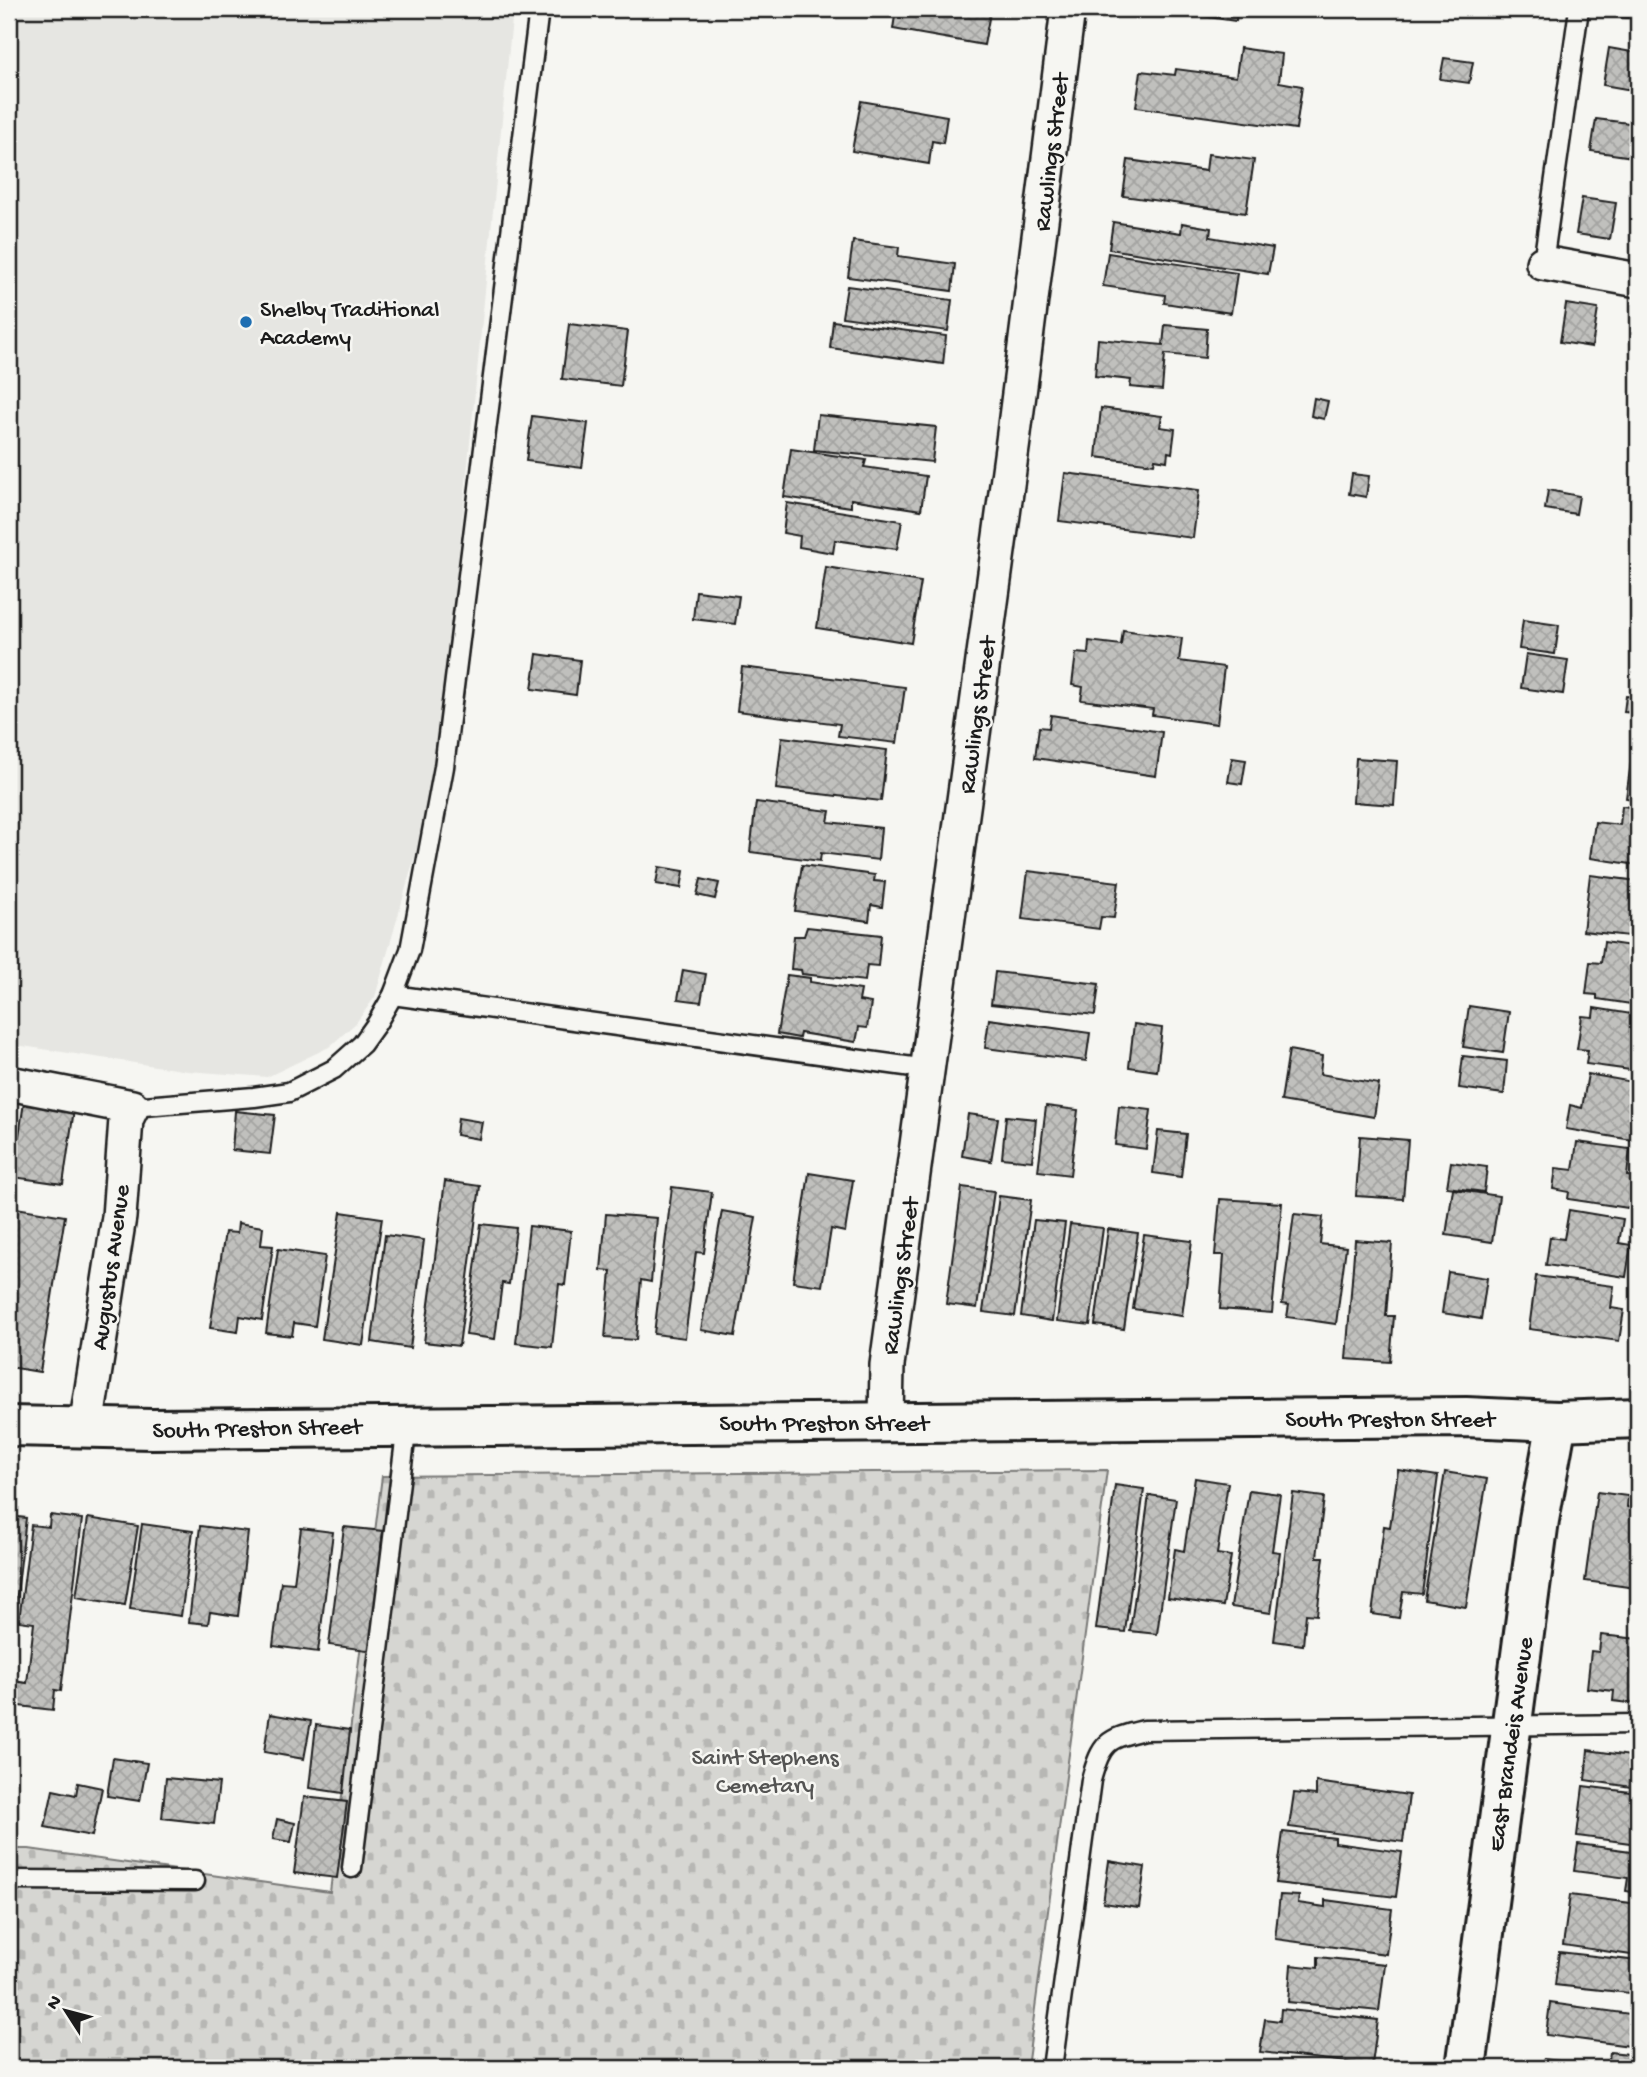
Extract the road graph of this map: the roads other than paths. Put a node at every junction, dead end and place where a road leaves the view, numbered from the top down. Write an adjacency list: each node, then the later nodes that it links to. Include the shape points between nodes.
1 (539, 9): 6 (lane, via 444,767 410,950)
2 (1068, 9): 7 (street, Rawlings Street)
3 (1579, 9): 4 (lane)
4 (1542, 264): 5 (street)
5 (1638, 280)
6 (394, 995): 7 (lane); 9 (lane, via 362,1044 334,1069 289,1092)
7 (927, 1069): 11 (street, Rawlings Street, via 887,1365)
8 (9, 1083): 9 (street)
9 (132, 1107): 15 (street, Augustus Avenue, via 126,1119 119,1217)
10 (1638, 1418): 12 (main road, South Preston Street)
11 (886, 1420): 12 (main road, South Preston Street, via 1466,1417); 13 (main road, South Preston Street)
12 (1557, 1421): 17 (main road, East Brandeis Avenue)
13 (407, 1425): 15 (main road, South Preston Street); 18 (lane)
14 (9, 1426): 15 (main road, South Preston Street)
15 (86, 1427)
16 (1638, 1724): 17 (lane)
17 (1512, 1725): 21 (lane, via 1144,1730 1117,1737 1098,1753 1091,1780); 22 (main road, East Brandeis Avenue)
18 (352, 1868)
19 (9, 1880): 20 (lane)
20 (194, 1881)
21 (1052, 2068)
22 (1466, 2068)

